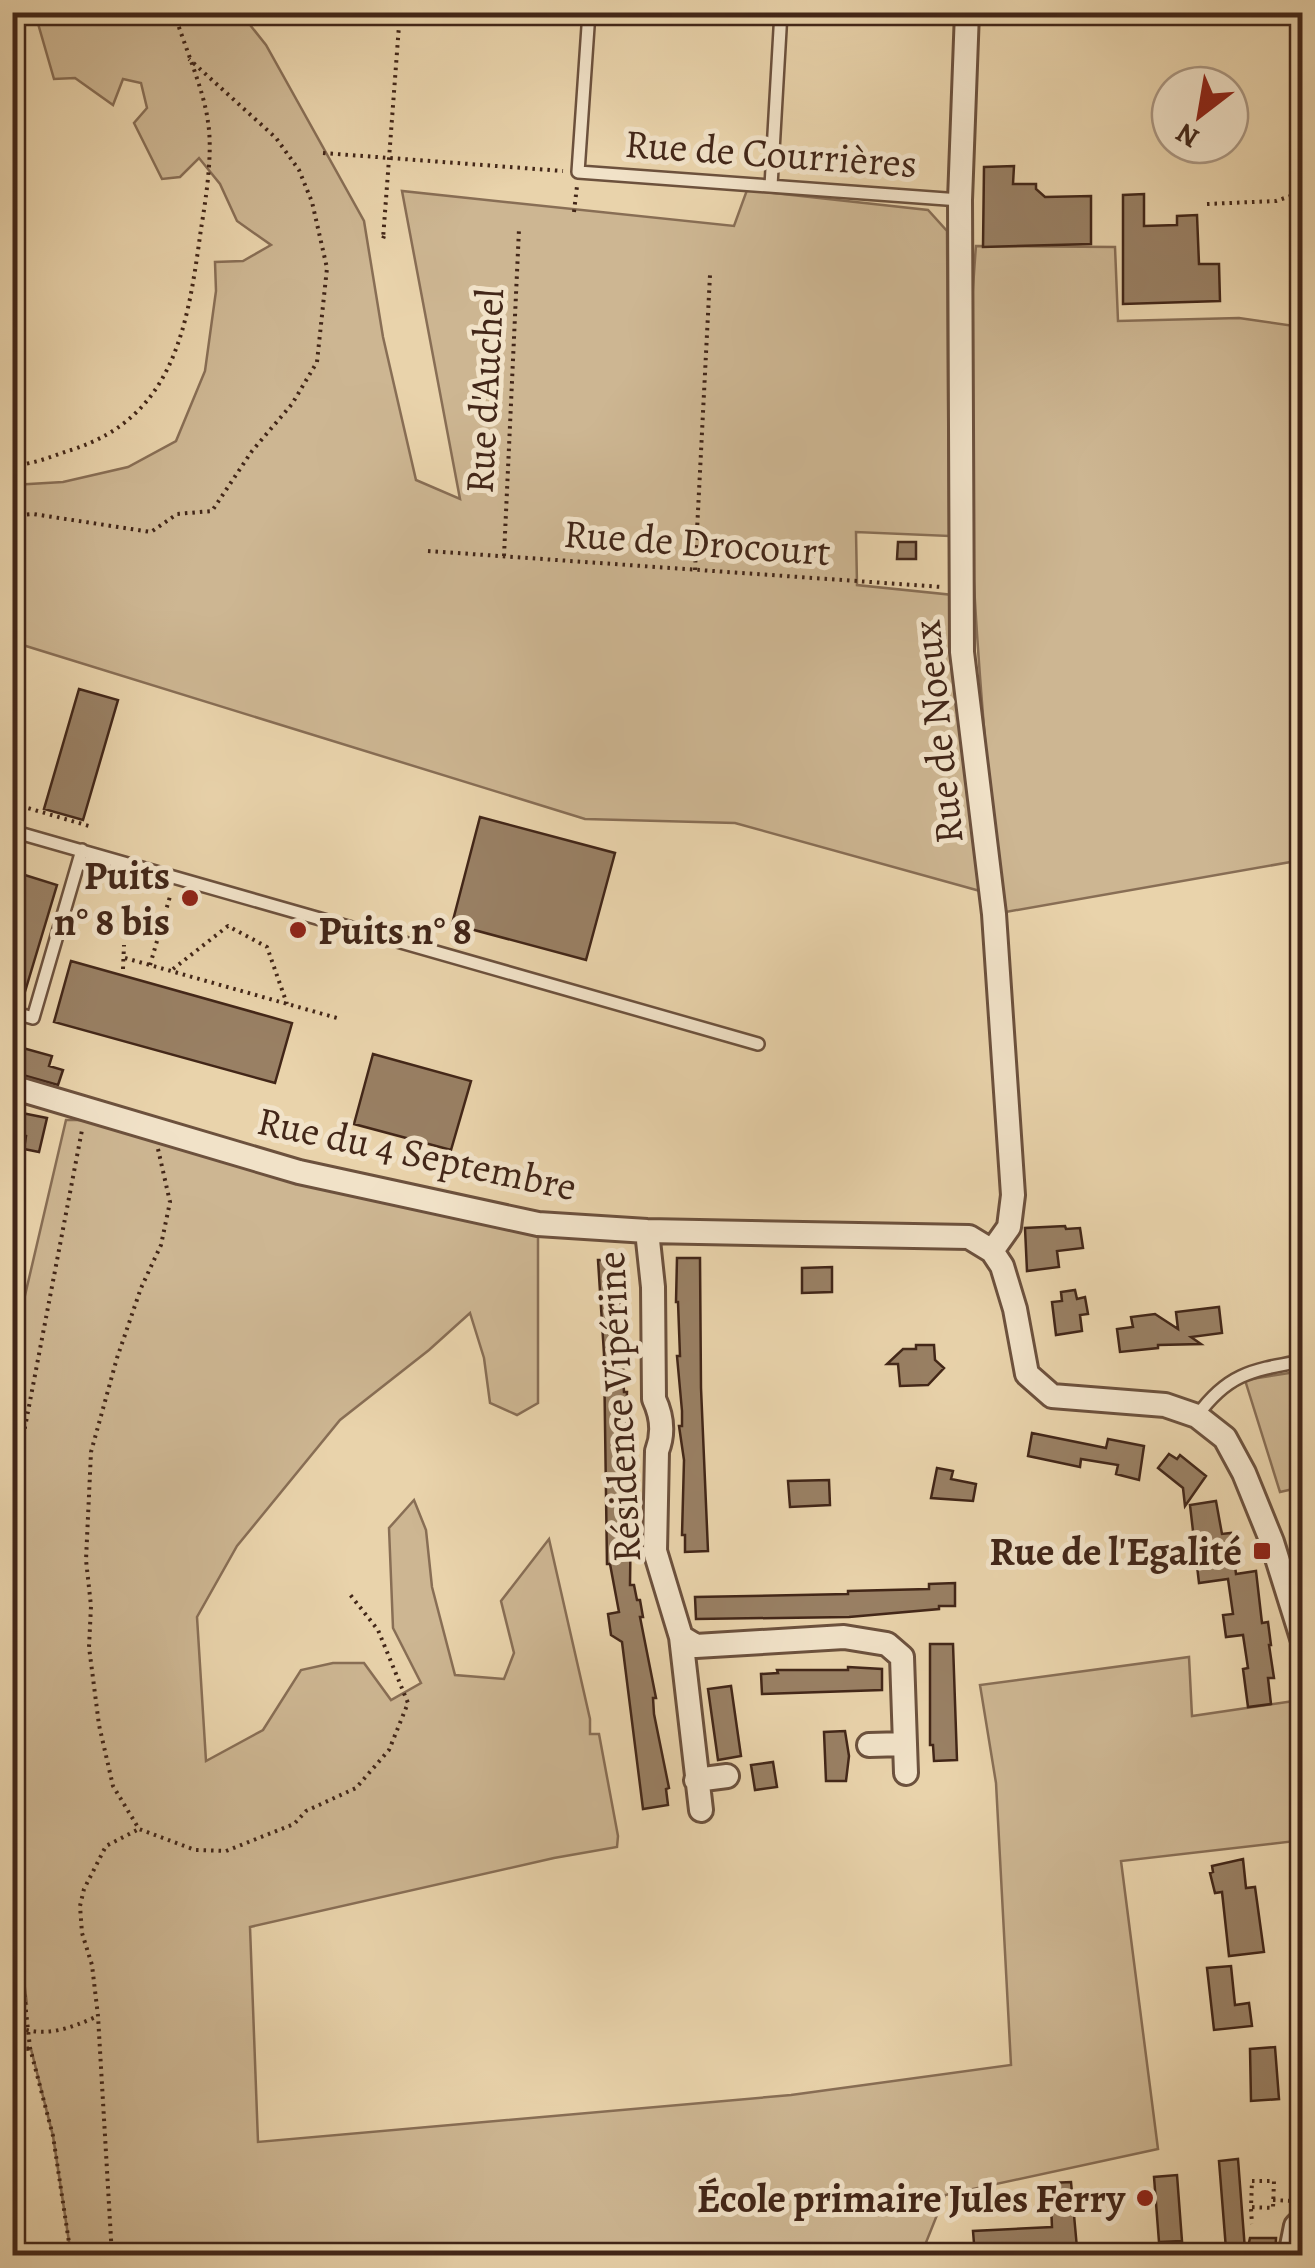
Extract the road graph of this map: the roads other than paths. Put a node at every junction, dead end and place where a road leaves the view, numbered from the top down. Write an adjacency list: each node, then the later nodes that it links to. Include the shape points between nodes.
1 (589, 12): 4 (lane, Rue de Courrières, via 578,172)
2 (781, 12): 4 (lane)
3 (967, 12): 5 (street, Rue de Noeux)
4 (772, 186): 5 (lane, Rue de Courrières)
5 (960, 200): 12 (street, Rue de Noeux, via 962,652 994,914 1013,1194 1008,1228)
6 (12, 830): 7 (lane)
7 (82, 850): 8 (lane, via 33,1018); 9 (lane)
8 (12, 1012)
9 (758, 1044)
10 (12, 1087): 11 (street, Rue du 4 Septembre, via 418,1200 538,1224)
11 (647, 1231): 12 (street, Rue du 4 Septembre, via 968,1237); 15 (street, Résidence Vipérine, via 661,1439 656,1551)
12 (992, 1251): 14 (street, via 1016,1309 1027,1374 1052,1396 1165,1405)
13 (1302, 1361): 14 (lane, via 1230,1380)
14 (1197, 1416): 16 (street, via 1225,1438 1244,1473)
15 (681, 1638): 17 (street, via 696,1646 844,1637 887,1644 902,1657); 21 (street, Résidence Vipérine)
16 (1302, 1638)
17 (905, 1744): 18 (street); 19 (street)
18 (869, 1746)
19 (906, 1774)
20 (727, 1776): 21 (street)
21 (696, 1780): 22 (street, Résidence Vipérine)
22 (701, 1810)
23 (1302, 2220): 24 (street)
24 (1290, 2256)

